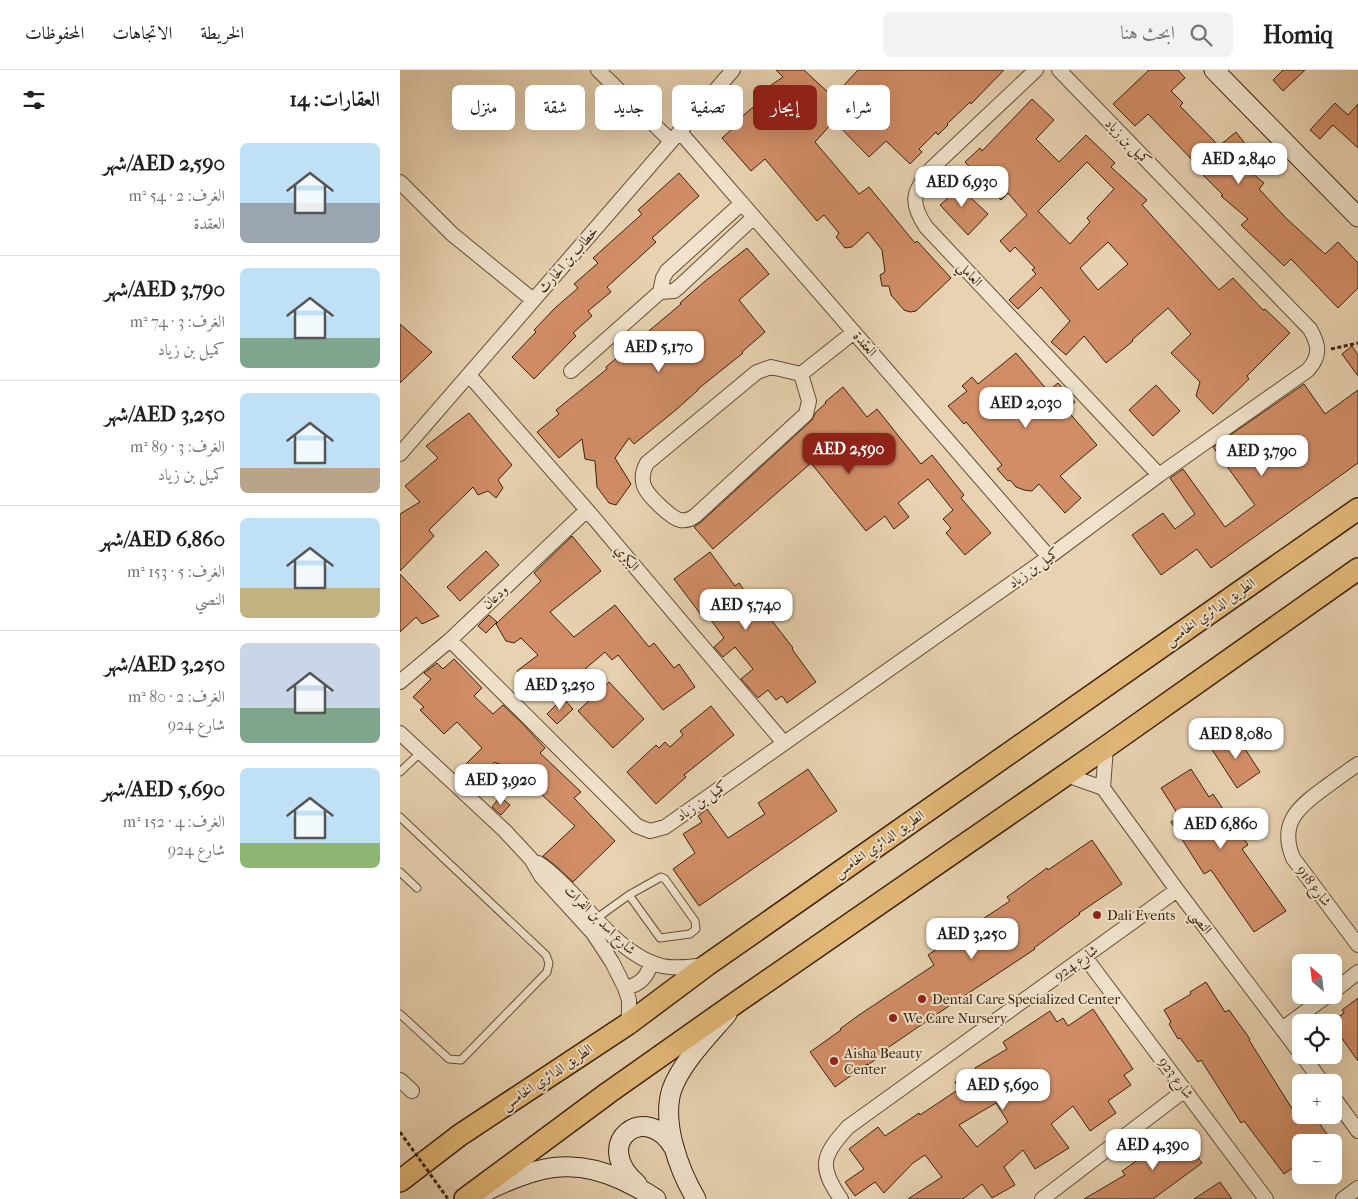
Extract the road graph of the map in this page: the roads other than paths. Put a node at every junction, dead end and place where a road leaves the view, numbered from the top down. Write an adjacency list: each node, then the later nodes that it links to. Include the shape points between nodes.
1 (598, 70): 6 (street, العقدة)
2 (733, 70): 6 (street, خطاب بن الحارث)
3 (1036, 70): 18 (street, العاملي, via 919,183 914,200 918,214 926,227)
4 (1059, 70): 18 (street, كميل بن زياد, via 1310,329 1316,339 1316,362 1308,370)
5 (1214, 70): 10 (street)
6 (676, 136): 8 (street, العقدة); 12 (street, خطاب بن الحارث)
7 (400, 182): 12 (street, via 452,234)
8 (742, 203): 9 (street, العقدة); 11 (street, via 667,271)
9 (754, 217): 11 (street, via 680,286); 13 (street, العقدة)
10 (1358, 218)
11 (660, 292): 14 (street)
12 (533, 300): 16 (street, خطاب بن الحارث)
13 (854, 332): 15 (street); 21 (street, العقدة)
14 (571, 371)
15 (800, 374): 15 (street, via 771,367 757,372 647,463 642,478 648,493 675,518 685,520 695,516 806,414 809,401)
16 (469, 375): 17 (street, خطاب بن الحارث); 20 (street, البكري)
17 (401, 450)
18 (1159, 475): 21 (street, كميل بن زياد)
19 (1358, 509): 43 (main road, الطريق الدائري الخامس)
20 (587, 510): 23 (street, ودعان); 26 (street, البكري)
21 (1049, 557): 26 (street, كميل بن زياد)
22 (1358, 569): 27 (main road)
23 (450, 640): 24 (street, ودعان); 26 (street, كميل بن زياد, via 637,826 650,831 665,827)
24 (400, 682)
25 (400, 733): 28 (street, شارع اسد بن الفرات)
26 (784, 743)
27 (1106, 747): 31 (main road); 32 (street)
28 (420, 753): 30 (lane); 34 (street, شارع اسد بن الفرات)
29 (1358, 764): 40 (street, شارع 918, via 1302,805 1290,821 1287,833 1293,858)
30 (400, 772)
31 (1066, 775): 32 (street); 47 (main road)
32 (1103, 788): 37 (street, النصي)
33 (400, 817): 49 (lane, via 546,955 549,963 547,972 461,1060 449,1059)
34 (531, 859): 39 (street, شارع اسد بن الفرات, via 548,870); 46 (street, شارع اسد بن الفرات, via 598,940)
35 (400, 872): 36 (lane)
36 (417, 888)
37 (1177, 890): 41 (street, شارع 924); 51 (street, النصي)
38 (629, 895): 38 (lane, via 660,938 690,934 696,930 696,921 663,877); 39 (lane)
39 (597, 918): 42 (street, شارع اسد بن الفرات, via 629,950)
40 (1358, 945)
41 (1085, 957): 54 (street, شارع 923); 65 (street, شارع 924, via 848,1127 833,1144 824,1162 829,1182)
42 (651, 962): 43 (street, شارع اسد بن الفرات, via 676,968); 46 (street, via 643,980)
43 (707, 965): 50 (main road, الطريق الدائري الخامس)
44 (1358, 972): 45 (street)
45 (1342, 984)
46 (625, 988): 50 (street, شارع اسد بن الفرات, via 629,1000)
47 (737, 1002): 58 (street, via 689,1061 672,1088 669,1126); 62 (main road)
48 (1316, 1004): 51 (street)
49 (400, 1014)
50 (628, 1024): 59 (main road, الطريق الدائري الخامس, via 460,1135)
51 (1282, 1029): 52 (street, النصي)
52 (1292, 1042)
53 (400, 1080): 55 (street)
54 (1185, 1090): 66 (street); 67 (street, شارع 923)
55 (412, 1091)
56 (1342, 1109): 57 (street)
57 (1358, 1131)
58 (676, 1152): 61 (street, via 669,1140 648,1126 630,1130 624,1136 618,1153 620,1162 628,1176); 64 (street)
59 (400, 1180)
60 (1358, 1188): 68 (street)
61 (651, 1195): 63 (street, via 595,1168 571,1166 529,1173)
62 (465, 1199)
63 (470, 1199)
64 (696, 1199)
65 (840, 1199)
66 (1042, 1199)
67 (1266, 1199)
68 (1343, 1199)

